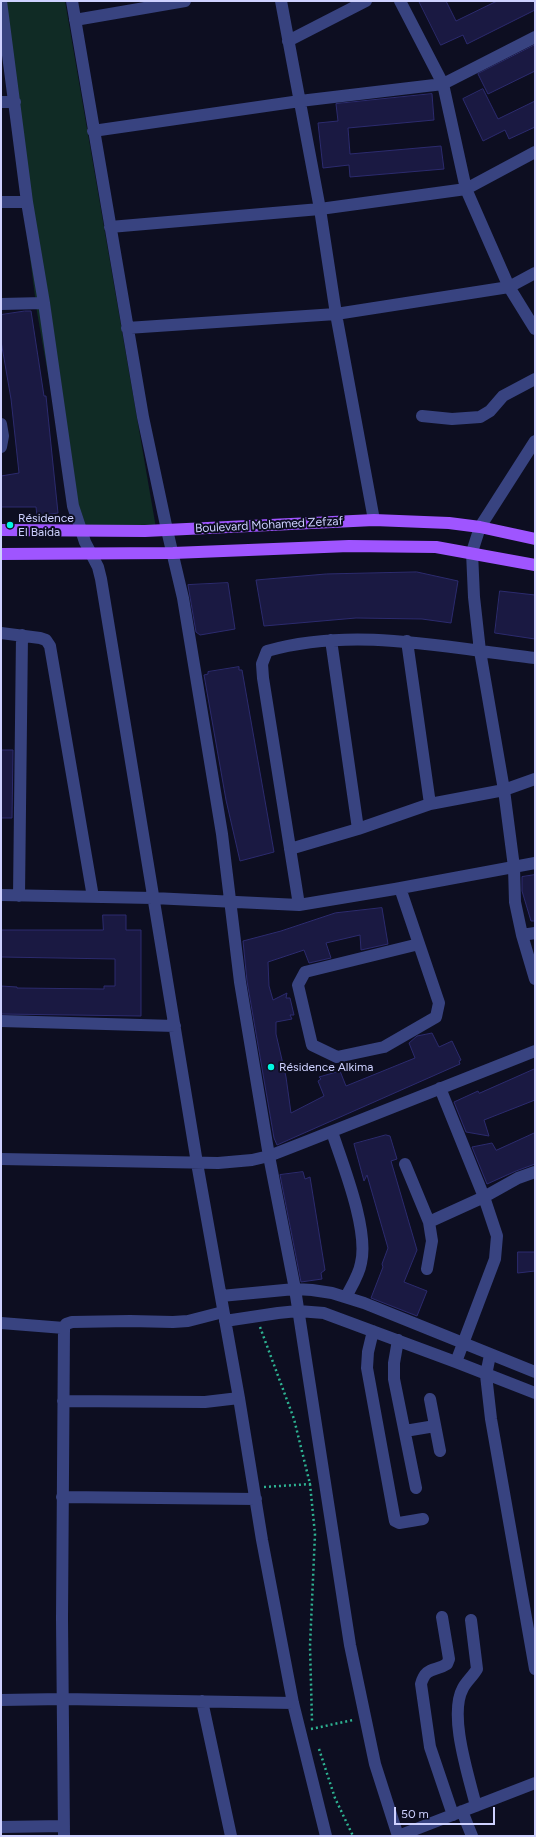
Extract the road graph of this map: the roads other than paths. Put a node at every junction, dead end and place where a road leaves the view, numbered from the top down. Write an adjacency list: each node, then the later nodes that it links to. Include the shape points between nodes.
1 (1, 1): 13 (street)
2 (72, 1): 7 (street)
3 (185, 1): 7 (street)
4 (281, 1): 9 (street)
5 (366, 1): 9 (street)
6 (400, 1): 10 (street)
7 (75, 20): 14 (street)
8 (535, 37): 10 (street)
9 (288, 41): 11 (street)
10 (444, 84): 11 (street); 16 (street)
11 (300, 101): 14 (street); 19 (street)
12 (1, 102): 13 (street)
13 (15, 102): 18 (street)
14 (93, 131): 20 (street)
15 (535, 152): 16 (street)
16 (466, 189): 19 (street); 22 (street)
17 (1, 202): 18 (street)
18 (27, 202): 23 (street)
19 (320, 209): 20 (street); 25 (street)
20 (110, 227): 26 (street)
21 (535, 273): 22 (street)
22 (510, 286): 25 (street); 27 (street)
23 (44, 303): 24 (street); 37 (street, via 71,492)
24 (1, 304)
25 (336, 314): 26 (street); 33 (street)
26 (127, 328): 36 (street)
27 (535, 329)
28 (535, 379): 29 (street, via 503,396 490,411 480,417 452,419)
29 (422, 416)
30 (1, 424): 32 (street)
31 (535, 441): 34 (street)
32 (1, 447)
33 (374, 520): 34 (main road, Boulevard Mohamed Zefzaf); 36 (main road, Boulevard Mohamed Zefzaf)
34 (480, 527): 38 (main road, Boulevard Mohamed Zefzaf); 39 (street)
35 (1, 530): 37 (main road, Boulevard Mohamed Zefzaf)
36 (167, 530): 37 (main road, Boulevard Mohamed Zefzaf); 41 (street)
37 (81, 531): 40 (street)
38 (535, 539)
39 (472, 552): 41 (main road, Boulevard Mohamed Zefzaf, via 436,547 392,546); 43 (main road, Boulevard Mohamed Zefzaf); 48 (street)
40 (92, 553): 41 (main road, Boulevard Mohamed Zefzaf); 42 (main road, Boulevard Mohamed Zefzaf); 61 (street, via 101,579)
41 (173, 553): 62 (street, via 184,598)
42 (1, 554)
43 (535, 565)
44 (1, 633): 45 (street)
45 (22, 635): 59 (street); 60 (street, via 46,640 52,653)
46 (331, 640): 47 (street); 53 (street); 54 (street, via 286,645 267,650 263,658 263,678)
47 (407, 641): 48 (street); 52 (street)
48 (480, 651): 49 (street); 51 (street)
49 (535, 658)
50 (535, 779): 51 (street)
51 (504, 790): 52 (street); 56 (street)
52 (430, 804): 53 (street)
53 (358, 829): 54 (street)
54 (290, 849): 63 (street)
55 (535, 863): 56 (street)
56 (514, 867): 57 (street); 65 (street, via 515,902)
57 (400, 888): 63 (street); 66 (street)
58 (1, 896): 59 (street)
59 (19, 896): 60 (street)
60 (93, 897): 61 (street)
61 (153, 898): 62 (street); 69 (street)
62 (231, 902): 63 (street); 73 (street, via 240,982)
63 (299, 905)
64 (535, 933): 65 (street)
65 (522, 936): 67 (street)
66 (419, 944): 66 (street, via 438,1003 436,1017 384,1046 371,1050 337,1057 312,1045 298,985 305,972)
67 (535, 979)
68 (1, 1021): 69 (street)
69 (175, 1026): 75 (street)
70 (535, 1051): 71 (street)
71 (440, 1088): 72 (street); 78 (street)
72 (332, 1132): 73 (street); 83 (street, via 354,1198 360,1227 361,1264)
73 (269, 1156): 75 (street, via 237,1162); 81 (street)
74 (1, 1159): 75 (street)
75 (197, 1163): 82 (street)
76 (405, 1164): 79 (street)
77 (535, 1172): 78 (street, via 518,1178)
78 (484, 1197): 79 (street); 90 (street, via 497,1236 497,1246 495,1259)
79 (429, 1222): 80 (street, via 432,1241)
80 (427, 1269)
81 (295, 1289): 82 (street); 83 (street, via 321,1291); 84 (street)
82 (221, 1296): 85 (street)
83 (346, 1297): 90 (street)
84 (298, 1311): 85 (street, via 255,1316); 88 (street, via 324,1313); 120 (street, via 350,1645 375,1764)
85 (224, 1316): 87 (street, via 188,1321 72,1322); 96 (street)
86 (1, 1323): 87 (street)
87 (64, 1328): 98 (street)
88 (373, 1330): 89 (street); 105 (street, via 367,1368 395,1521 399,1523)
89 (398, 1340): 92 (street); 100 (street, via 394,1379)
90 (463, 1344): 91 (street); 92 (street)
91 (490, 1355): 93 (street); 94 (street)
92 (456, 1362): 94 (street)
93 (535, 1372)
94 (486, 1375): 95 (street); 108 (street, via 498,1467)
95 (535, 1394)
96 (239, 1398): 98 (street, via 204,1402); 103 (street)
97 (430, 1399): 99 (street)
98 (63, 1402): 104 (street)
99 (435, 1426): 100 (street); 101 (street)
100 (405, 1431): 102 (street)
101 (440, 1451)
102 (416, 1488)
103 (255, 1494): 104 (street); 112 (street)
104 (62, 1497): 109 (street)
105 (423, 1519)
106 (442, 1617): 115 (street, via 448,1664 429,1671 423,1676 421,1684 430,1747)
107 (470, 1620): 114 (street, via 478,1669 463,1688 458,1703 460,1742)
108 (535, 1669)
109 (63, 1699): 110 (street); 111 (street); 117 (street)
110 (1, 1700)
111 (202, 1701): 112 (street); 118 (street)
112 (293, 1703): 119 (street)
113 (535, 1783): 114 (street)
114 (476, 1806): 115 (street)
115 (458, 1813): 120 (street); 121 (street)
116 (1, 1827): 117 (street)
117 (64, 1831)
118 (231, 1836)
119 (326, 1836)
120 (398, 1836)
121 (472, 1836)

